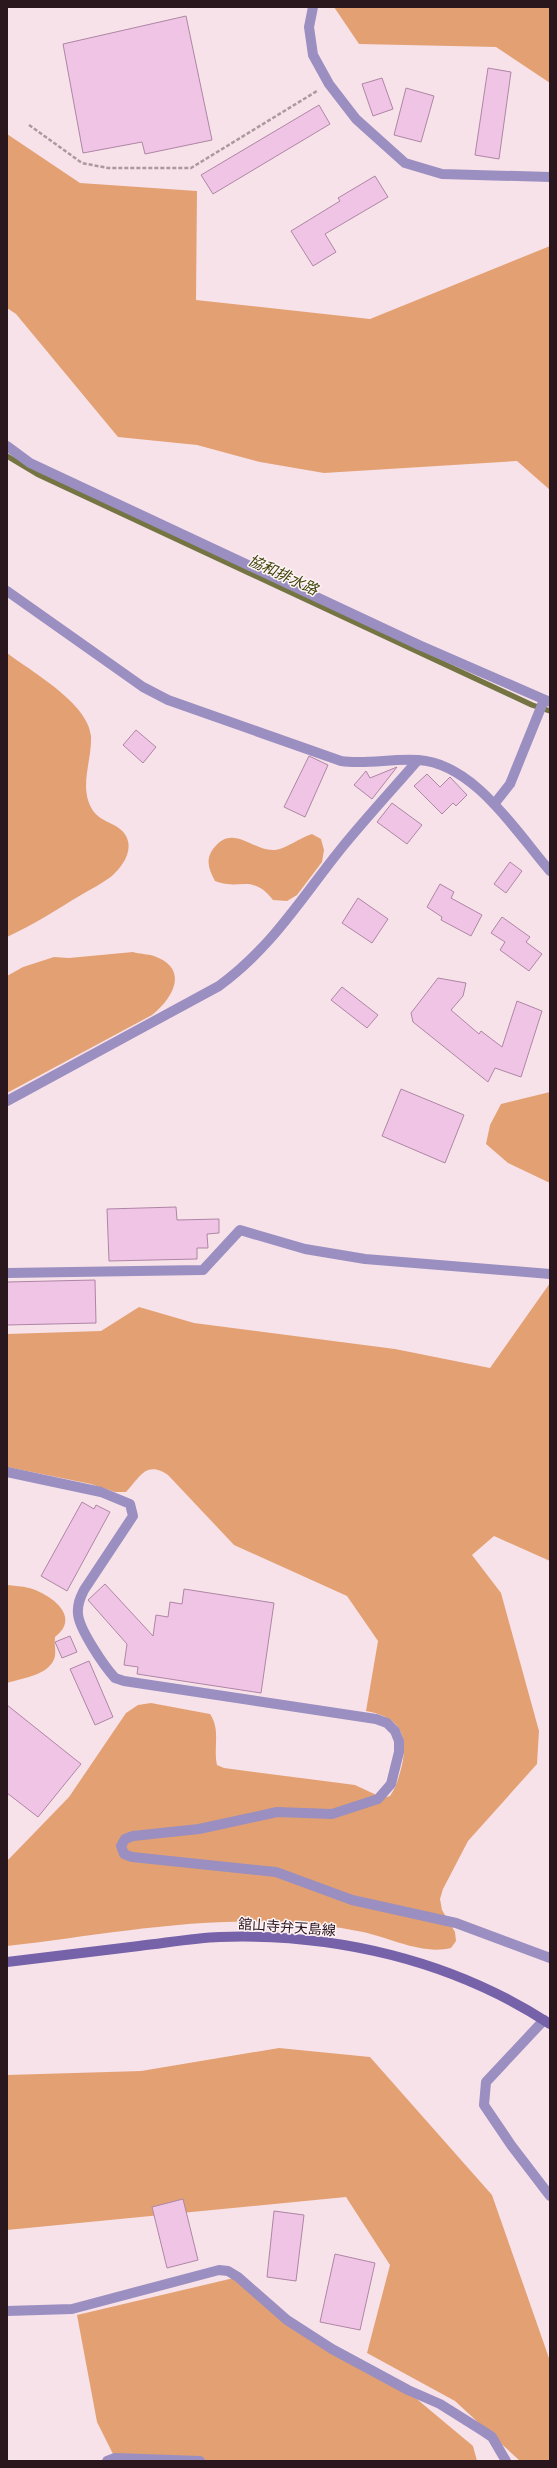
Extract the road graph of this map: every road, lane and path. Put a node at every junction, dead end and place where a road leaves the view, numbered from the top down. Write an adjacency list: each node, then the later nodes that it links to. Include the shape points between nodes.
1 (313, 7): 2 (street, via 309,28 313,55)
2 (329, 84): 3 (path, via 191,168 108,168 82,163); 4 (street, via 356,119 405,163 442,174)
3 (29, 125)
4 (550, 177)
5 (7, 446): 7 (street, via 30,463)
6 (7, 591): 8 (street, via 143,687 168,700 341,761 358,763)
7 (545, 702): 9 (street, via 510,784)
8 (418, 760): 9 (street, via 446,768); 11 (street, via 341,849 276,935 240,971 219,986)
9 (495, 803): 10 (street)
10 (550, 871)
11 (7, 1101)
12 (7, 1273): 13 (street, via 203,1270 240,1230 305,1249 365,1259)
13 (550, 1274)
14 (7, 1472): 15 (street, via 101,1492 130,1504 133,1516 78,1602 78,1615 83,1627 115,1678 124,1682 376,1718 391,1727 399,1741 399,1752 391,1784 378,1799 332,1814 277,1812 198,1829 133,1836 125,1839 122,1846 124,1854 132,1857 276,1872 352,1900 456,1923)
15 (550, 1958)
16 (7, 1962): 17 (main road, 舘山寺弁天島線, via 218,1937 303,1939 374,1950 442,1970 494,1992)
17 (547, 2022): 18 (street, via 486,2082 484,2105)
18 (550, 2196)
19 (7, 2311): 22 (street, via 72,2308 219,2270 228,2271 288,2320 332,2349 440,2404 492,2437)
20 (107, 2461): 21 (street, via 115,2458)
21 (200, 2461)
22 (506, 2461)

